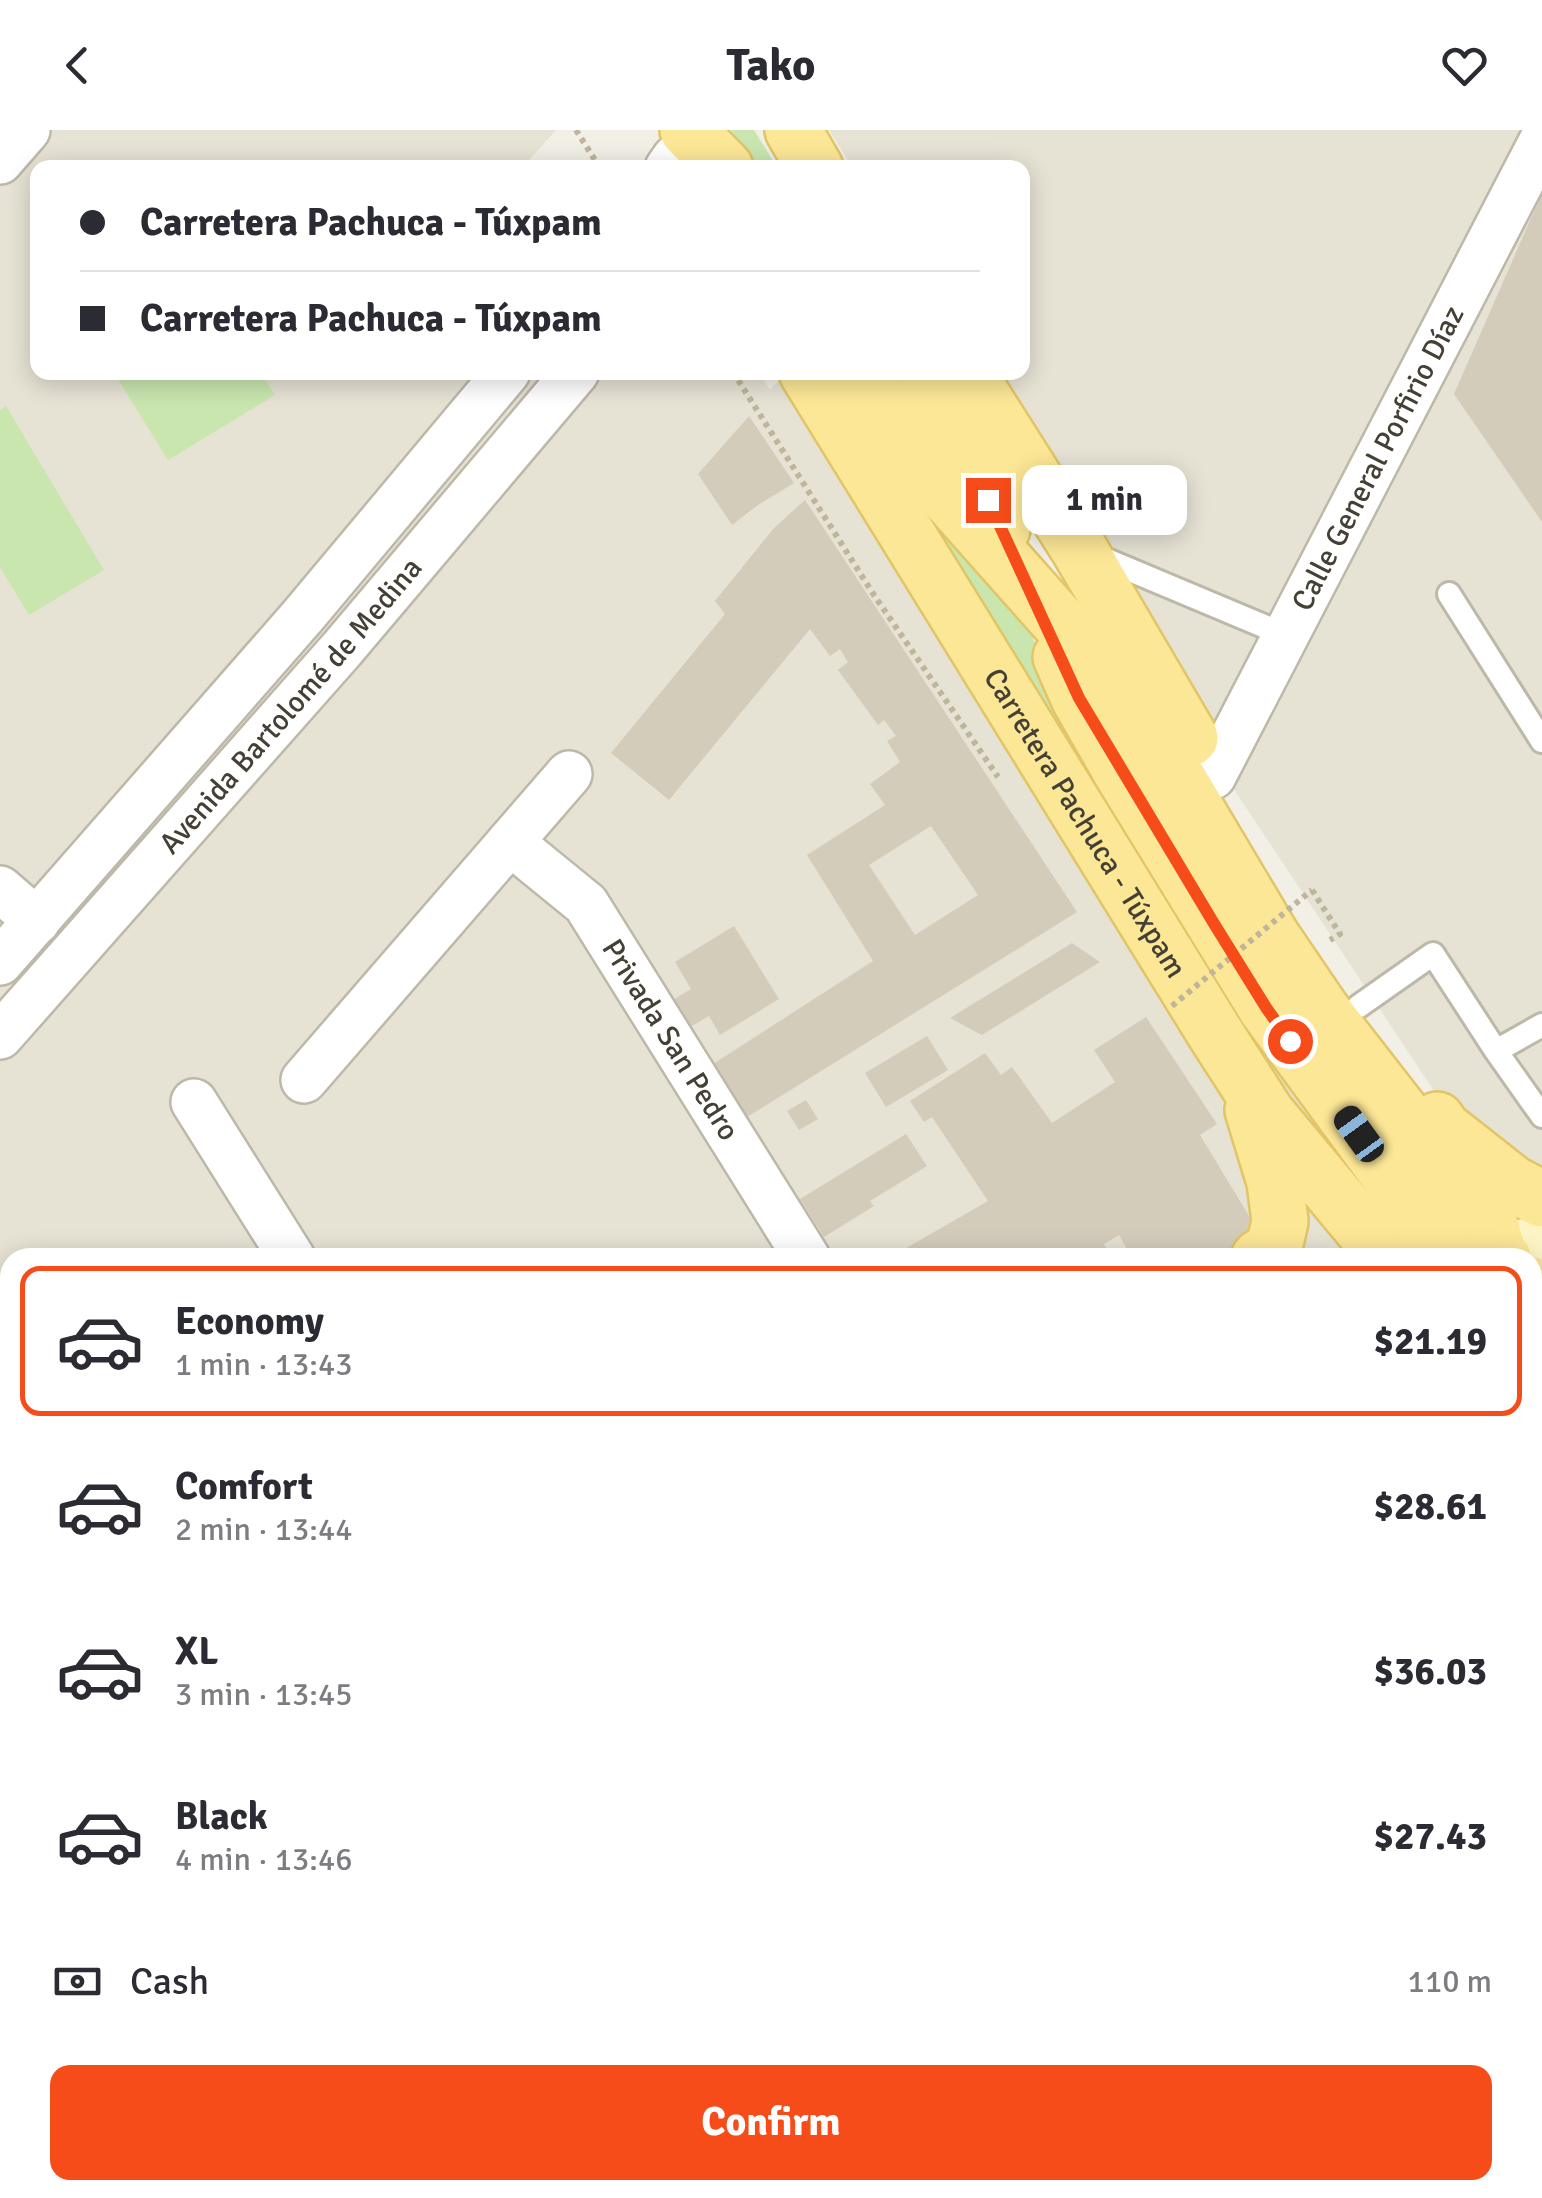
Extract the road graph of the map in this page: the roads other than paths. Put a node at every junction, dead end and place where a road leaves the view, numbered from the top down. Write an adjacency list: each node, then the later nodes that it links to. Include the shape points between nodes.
1 (26, 130): 5 (street)
2 (792, 130): 4 (main road)
3 (1542, 141): 16 (street, Calle General Porfirio Díaz)
4 (810, 160)
5 (0, 161)
6 (501, 380): 15 (street, Avenida Bartolomé de Medina)
7 (569, 380): 17 (street, Avenida Bartolomé de Medina)
8 (812, 380): 29 (main road, Carretera Pachuca - Túxpam)
9 (864, 380): 13 (main road, via 896,431)
10 (927, 380): 13 (main road, Carretera Pachuca - Túxpam)
11 (972, 380): 12 (main road)
12 (1080, 549): 16 (lane); 20 (main road)
13 (1033, 594): 38 (main road, Carretera Pachuca - Túxpam, via 1079,698 1267,1009)
14 (1449, 594): 18 (lane)
15 (302, 617): 17 (street); 23 (street, Avenida Bartolomé de Medina)
16 (1286, 634): 20 (street, Calle General Porfirio Díaz)
17 (342, 649): 27 (street, Avenida Bartolomé de Medina)
18 (1542, 741)
19 (569, 774): 21 (street)
20 (1213, 776): 25 (main road)
21 (510, 842): 30 (street); 35 (street, Privada San Pedro, via 586,904)
22 (0, 889): 23 (street)
23 (36, 921): 24 (street, Avenida Bartolomé de Medina)
24 (0, 962)
25 (1359, 1006): 28 (lane, via 1433,954); 33 (main road, via 1442,1128)
26 (1542, 1025): 28 (lane)
27 (0, 1036)
28 (1496, 1050): 32 (lane)
29 (1244, 1079): 36 (main road, via 1274,1182 1280,1221); 37 (main road, Carretera Pachuca - Túxpam)
30 (304, 1080)
31 (194, 1102): 34 (street)
32 (1542, 1116)
33 (1542, 1200)
34 (286, 1248)
35 (801, 1248)
36 (1274, 1248)
37 (1379, 1248)
38 (1497, 1248)

